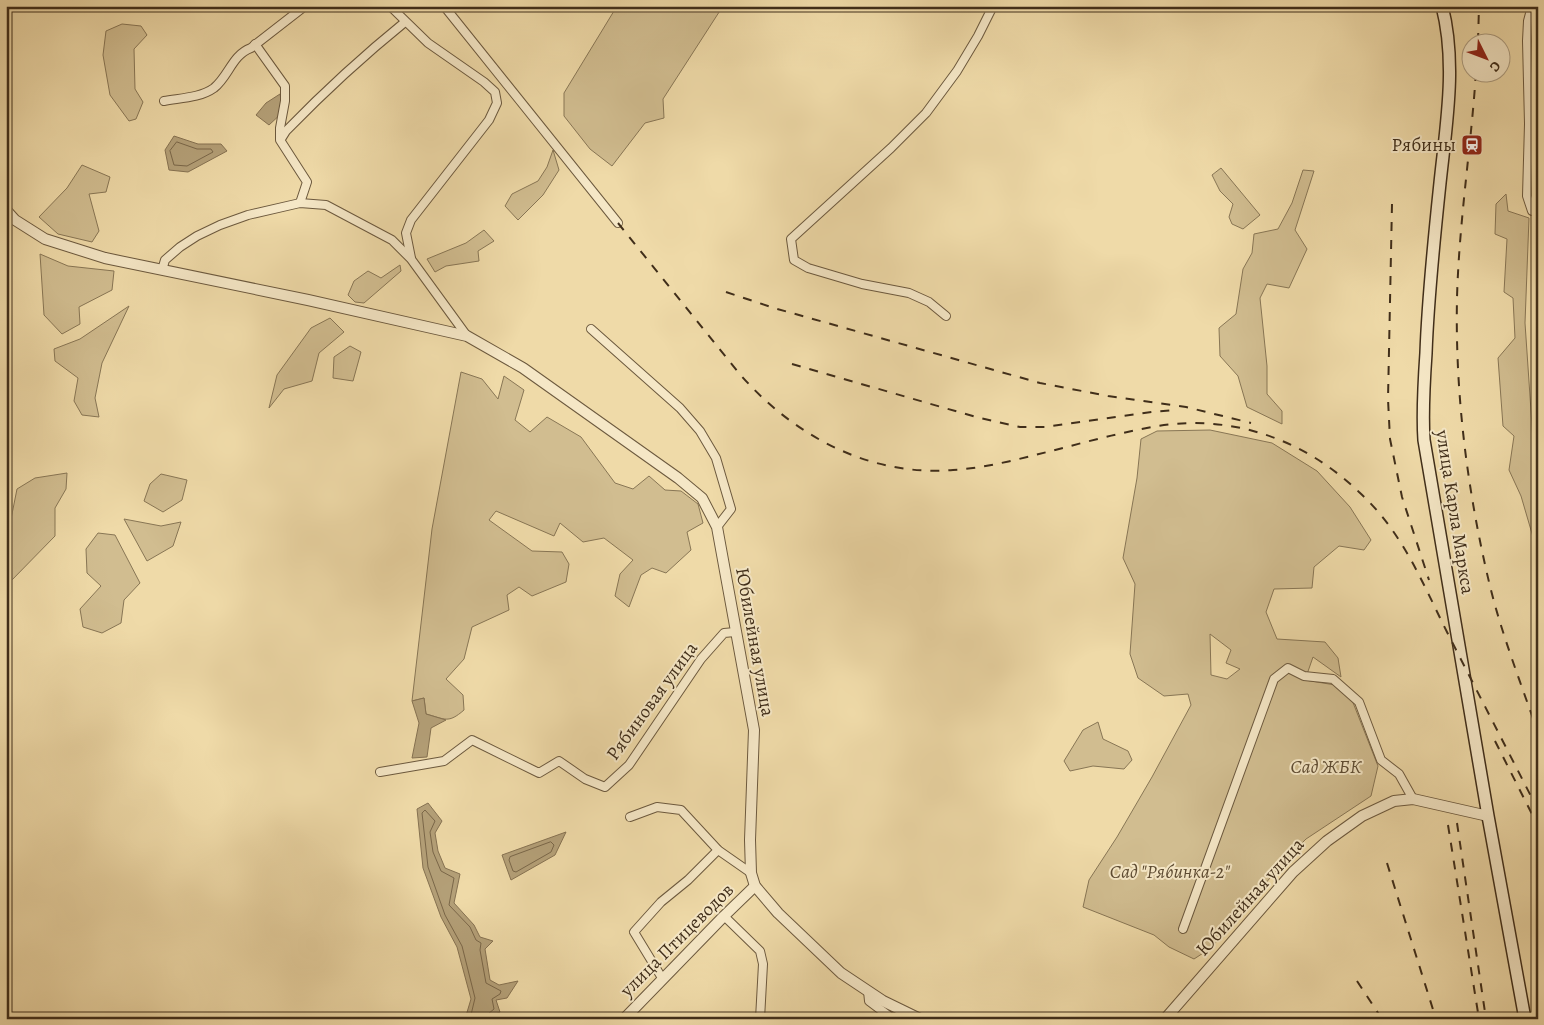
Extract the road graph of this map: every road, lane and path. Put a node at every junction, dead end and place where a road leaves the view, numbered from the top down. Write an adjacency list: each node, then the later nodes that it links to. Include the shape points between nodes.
1 (305, 6): 8 (street)
2 (390, 6): 7 (street)
3 (444, 6): 14 (street)
4 (993, 6): 17 (street, via 957,70 926,113 791,239 794,260 808,268 862,284 909,293 929,302)
5 (1442, 6): 24 (main road, улица Карла Маркса, via 1450,71 1429,281 1423,426)
6 (1532, 6): 13 (street, via 1527,41 1527,196 1532,211)
7 (405, 22): 10 (street, via 325,91); 15 (street, via 428,43 496,92 497,103 489,120 411,220 406,233)
8 (255, 44): 9 (street, via 233,61 213,88 203,94); 10 (street, via 285,86)
9 (164, 101)
10 (280, 140): 11 (street, via 307,182)
11 (300, 203): 15 (street, via 326,205 392,240); 16 (street, via 248,215 196,236 165,260)
12 (6, 210): 16 (street, Юбилейная улица, via 15,220 45,239 104,258)
13 (1538, 211)
14 (618, 224)
15 (411, 259): 19 (street)
16 (162, 270): 19 (street, Юбилейная улица)
17 (946, 316)
18 (591, 328): 20 (street, via 680,408 700,432 716,458 731,509)
19 (467, 336): 20 (street, Юбилейная улица, via 523,368 678,478 702,498)
20 (717, 527): 21 (street, Юбилейная улица)
21 (735, 632): 22 (street, Рябиновая улица, via 724,633 701,659 629,765 605,787 585,779 559,760 539,772 472,740 444,761); 27 (street, Юбилейная улица, via 754,730)
22 (380, 772)
23 (1413, 799): 24 (street, Юбилейная улица); 30 (street, via 1399,774 1381,760 1359,702 1332,679 1304,676 1288,668 1274,679); 37 (street, Юбилейная улица, via 1394,801 1362,816 1310,855)
24 (1488, 816): 38 (main road, улица Карла Маркса)
25 (630, 817): 26 (street, via 657,806 681,810)
26 (718, 850): 27 (street); 31 (street, via 660,902 634,932)
27 (751, 873): 28 (street, Юбилейная улица)
28 (755, 886): 29 (street, улица Птицеводов); 32 (street, Юбилейная улица, via 840,973)
29 (724, 916): 31 (street, улица Птицеводов); 34 (street, via 760,951 763,964)
30 (1183, 929)
31 (662, 978): 33 (street, улица Птицеводов)
32 (868, 991): 35 (street, via 869,1000); 36 (street, Юбилейная улица)
33 (624, 1019)
34 (760, 1019)
35 (893, 1019)
36 (920, 1019)
37 (1165, 1019)
38 (1525, 1019)

